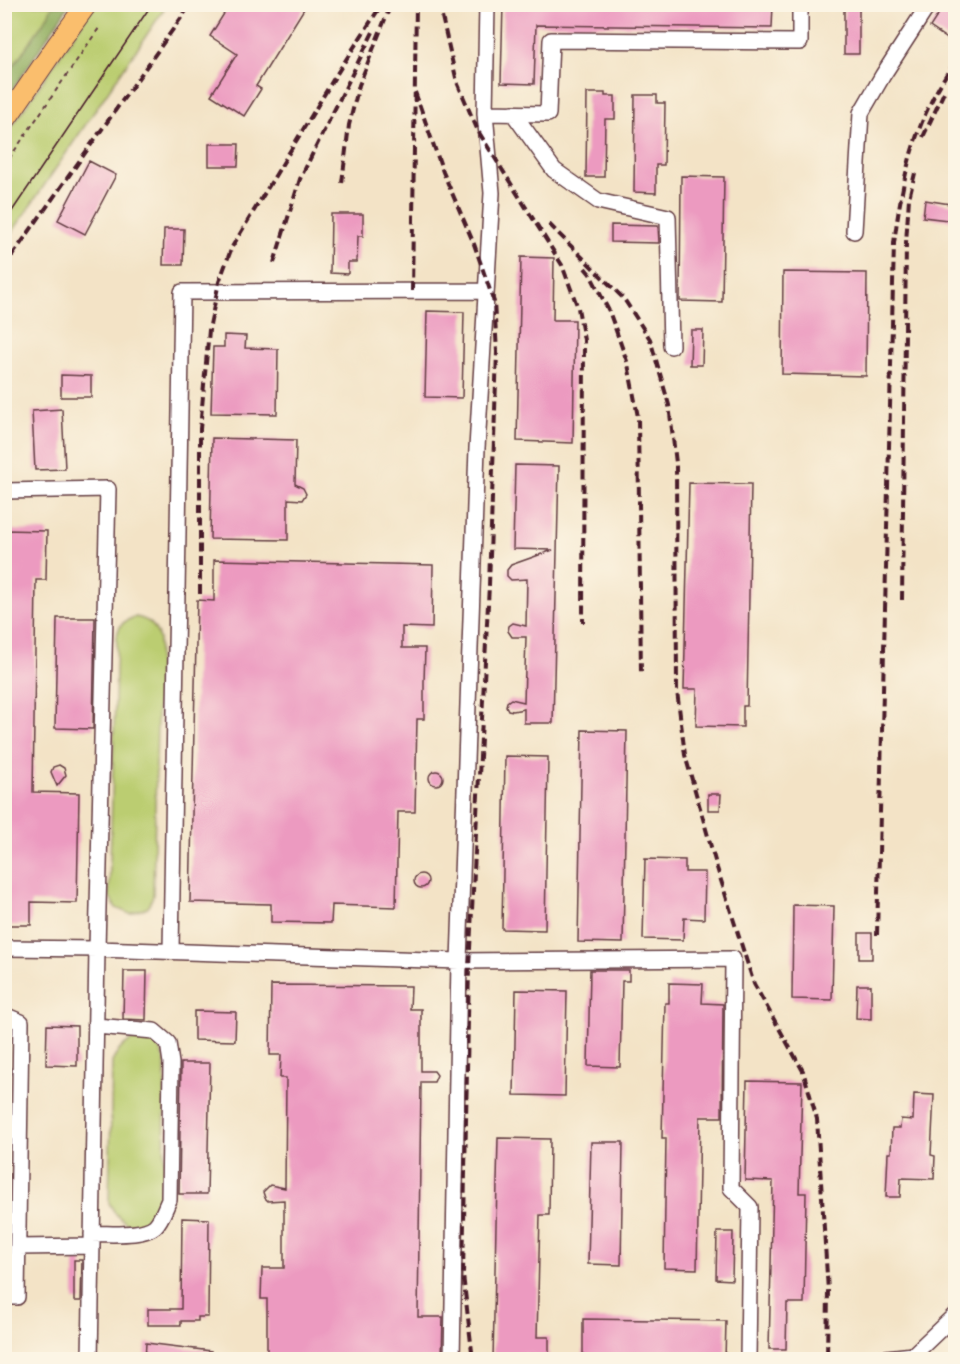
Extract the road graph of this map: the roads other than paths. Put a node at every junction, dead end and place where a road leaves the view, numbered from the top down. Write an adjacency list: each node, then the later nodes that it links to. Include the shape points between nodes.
1 (79, 4): 6 (main road)
2 (87, 4): 6 (main road)
3 (487, 4): 7 (street)
4 (800, 4): 8 (street, via 800,42 551,40 548,114)
5 (929, 4): 10 (street, via 861,113)
6 (57, 45): 9 (main road)
7 (484, 113): 8 (street); 11 (street, via 492,193)
8 (513, 113): 12 (street, via 554,170 598,201 668,217)
9 (4, 122)
10 (854, 231)
11 (486, 291): 16 (street, via 182,292); 17 (street)
12 (671, 346)
13 (4, 491): 15 (street, via 108,489)
14 (4, 948): 15 (street)
15 (97, 949): 16 (street); 19 (street)
16 (171, 951): 17 (street)
17 (459, 961): 25 (street); 26 (street, via 733,959 731,1188 750,1207)
18 (4, 1015): 21 (street, via 21,1022)
19 (96, 1026): 20 (street); 20 (street, via 154,1031 168,1043 169,1200 155,1226 143,1232)
20 (92, 1240): 21 (street); 24 (street)
21 (18, 1247): 22 (street, via 17,1297)
22 (4, 1297)
23 (956, 1314): 27 (street, via 913,1355)
24 (90, 1359)
25 (452, 1359)
26 (748, 1359)
27 (869, 1359)

